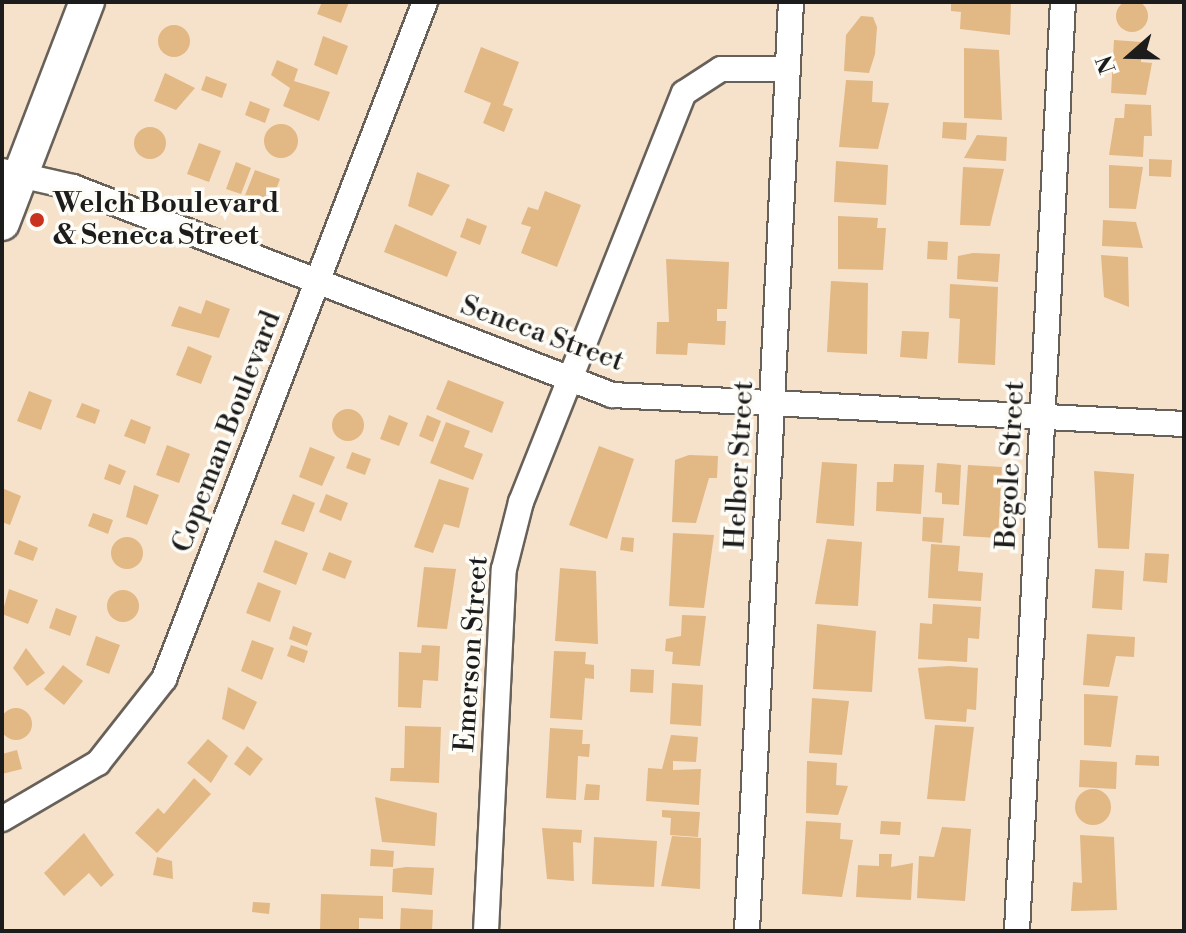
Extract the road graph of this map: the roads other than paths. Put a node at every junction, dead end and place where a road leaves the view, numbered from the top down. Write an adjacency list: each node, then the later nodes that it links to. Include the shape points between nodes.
1 (87, 2): 6 (main road)
2 (425, 2): 8 (street, Copeman Boulevard)
3 (791, 2): 5 (street, Helber Street)
4 (1063, 2): 11 (street, Begole Street)
5 (787, 69): 9 (street, Emerson Street, via 721,69 684,93); 10 (street, Helber Street)
6 (12, 173): 7 (main road); 8 (street, Seneca Street)
7 (2, 223)
8 (317, 281): 9 (street, Seneca Street); 13 (street, Copeman Boulevard, via 158,689 98,763)
9 (570, 381): 10 (street, Seneca Street, via 625,396); 14 (street, Emerson Street, via 521,502 504,569)
10 (773, 403): 11 (street, Seneca Street); 16 (street, Helber Street)
11 (1043, 417): 12 (street, Seneca Street); 17 (street, Begole Street)
12 (1184, 424)
13 (2, 819)
14 (486, 931): 15 (street)
15 (500, 931)
16 (747, 931)
17 (1017, 931)

